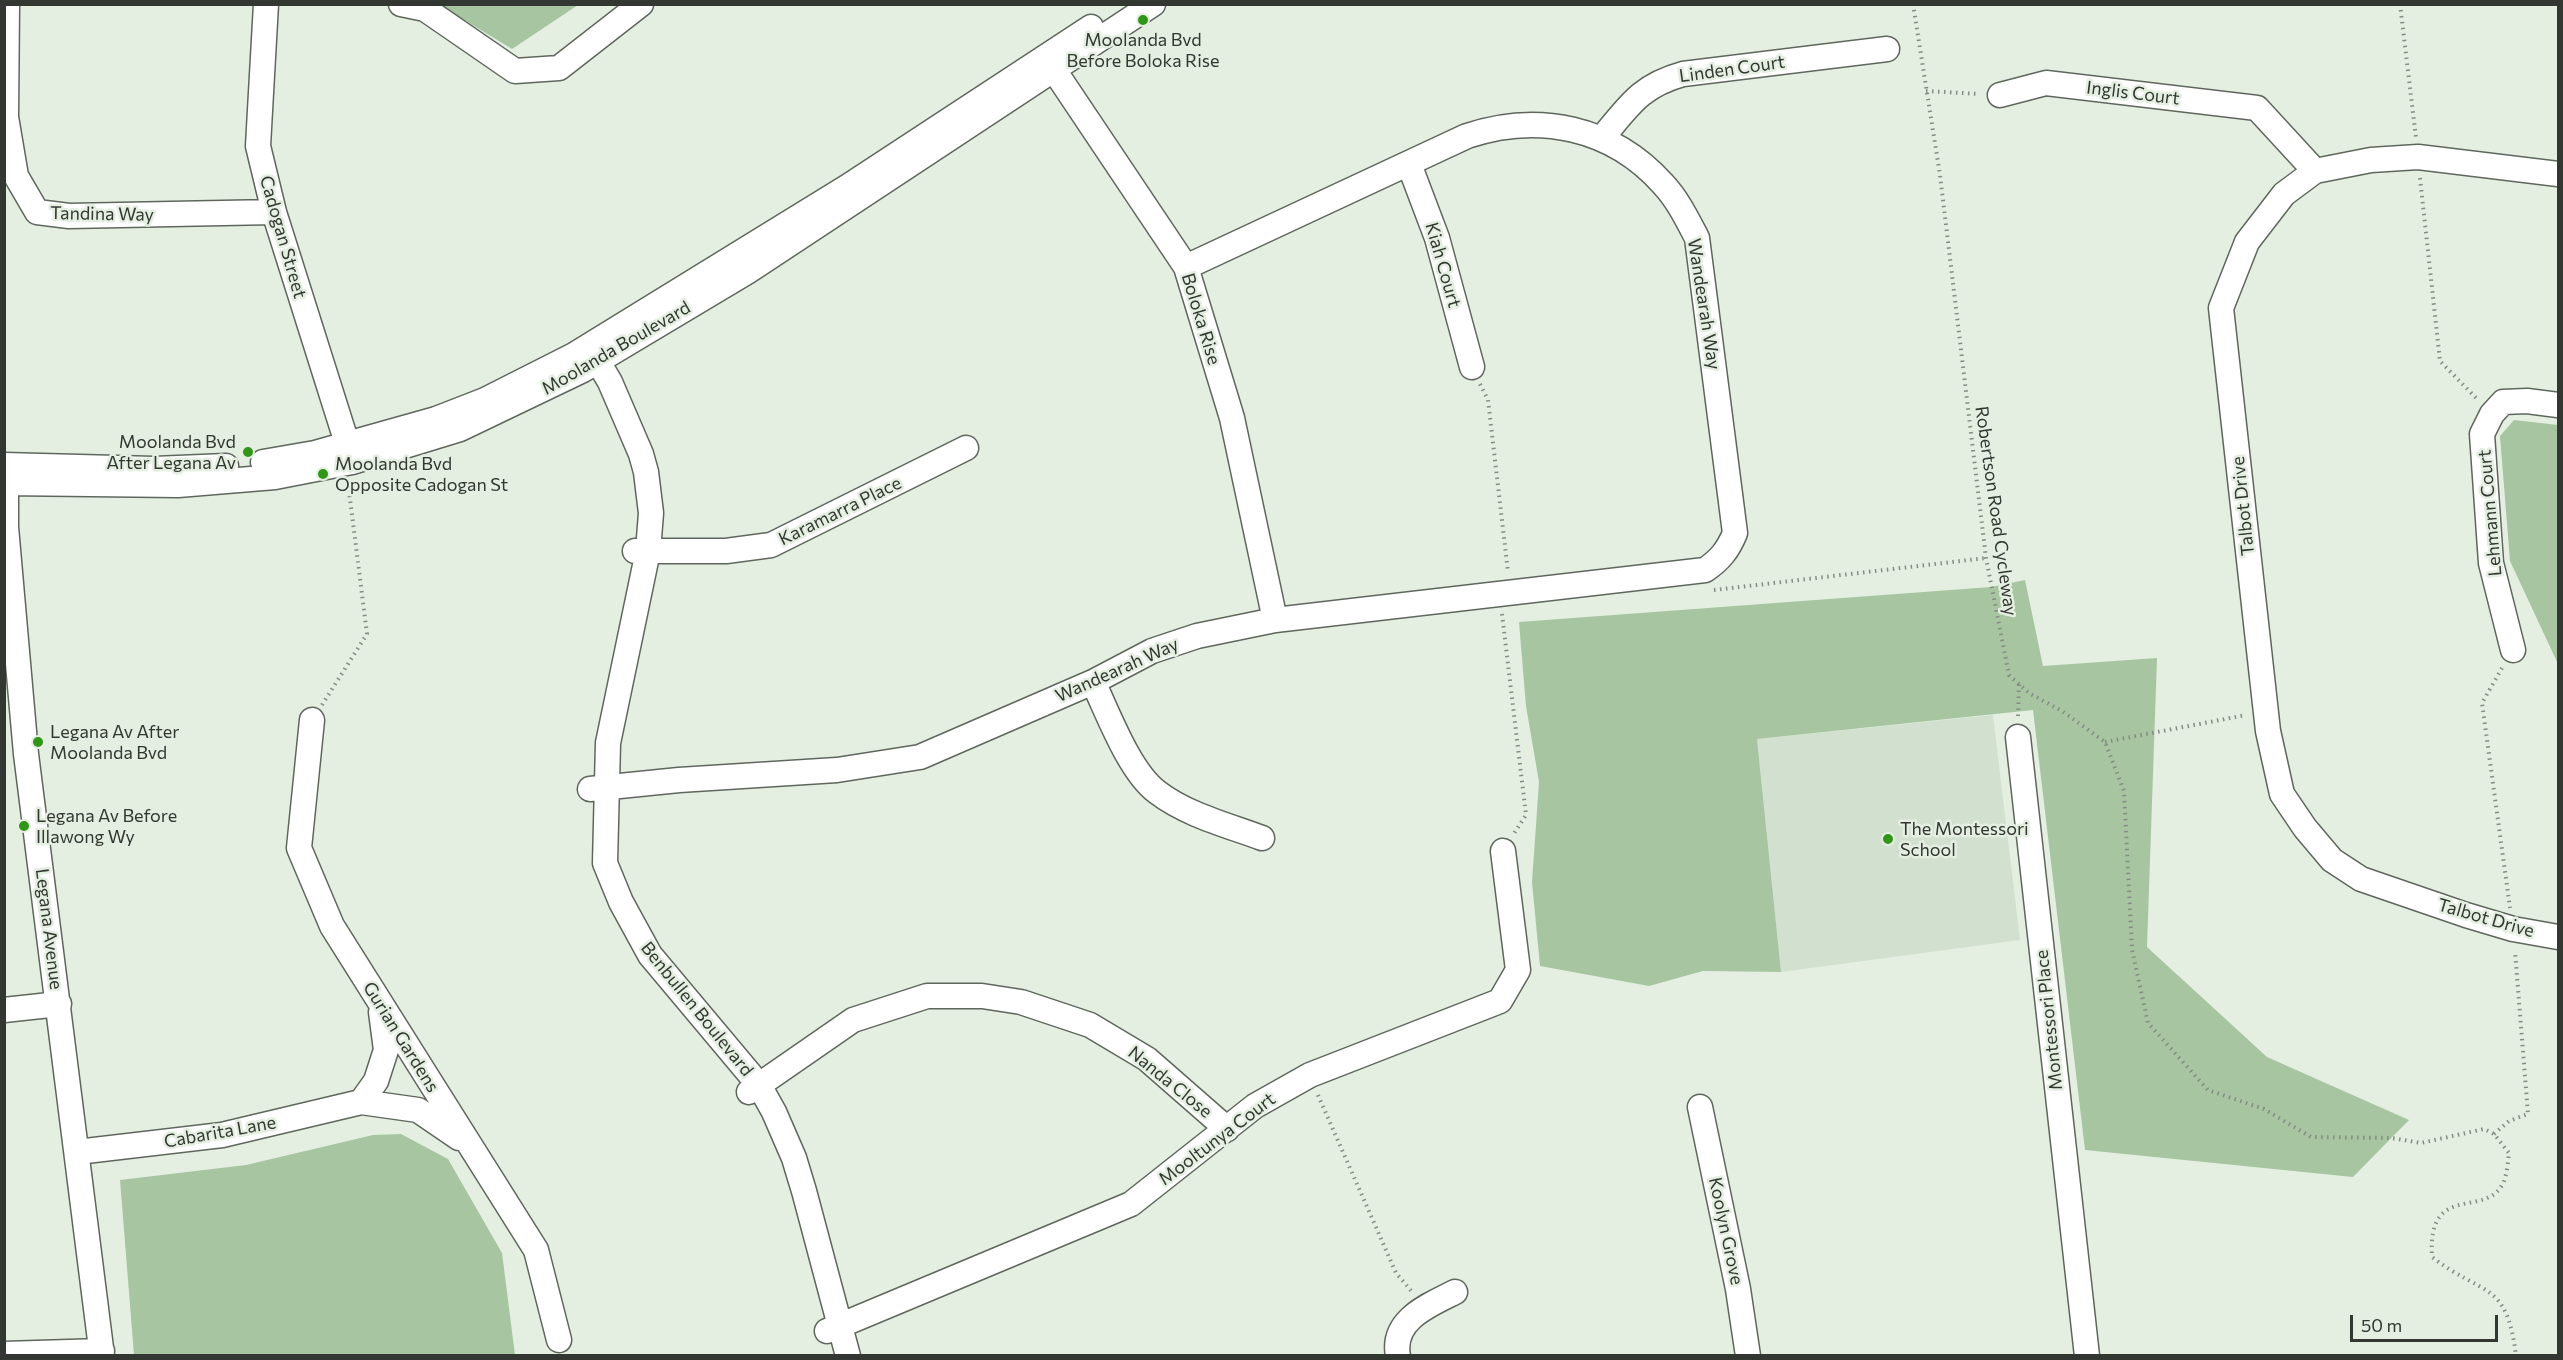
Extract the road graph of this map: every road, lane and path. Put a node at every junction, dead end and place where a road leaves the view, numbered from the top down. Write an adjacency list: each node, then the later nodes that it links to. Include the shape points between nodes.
1 (7, 4): 18 (street, Tandina Way, via 6,117 16,176 37,212 69,216)
2 (266, 4): 18 (street, Cadogan Street, via 258,146)
3 (401, 4): 4 (street, via 425,9 515,71 559,68)
4 (641, 4)
5 (1126, 4): 10 (street, Moolanda Boulevard)
6 (1153, 4): 10 (street, Moolanda Boulevard)
7 (1914, 4): 11 (path, Robertson Road Cycleway)
8 (2400, 4): 14 (path)
9 (1887, 49): 13 (street, Linden Court, via 1659,80 1639,95)
10 (1049, 62): 19 (street, Boloka Rise); 20 (street, Moolanda Boulevard, via 765,260)
11 (1926, 91): 12 (path); 28 (path, Robertson Road Cycleway)
12 (2000, 95): 16 (street, Inglis Court, via 2046,83 2257,108)
13 (1602, 138): 15 (street, Wandearah Way, via 1554,126 1521,123 1467,136); 30 (street, Wandearah Way, via 1664,184 1697,238 1735,533 1718,561 1705,570)
14 (2418, 157): 16 (street, Talbot Drive, via 2372,160); 17 (street, Talbot Drive); 23 (path, via 2440,361)
15 (1409, 164): 19 (street, Wandearah Way); 21 (street, Kiah Court, via 1437,238)
16 (2314, 171): 35 (street, Talbot Drive, via 2284,194 2247,242 2221,308)
17 (2559, 174)
18 (274, 212): 25 (street, Cadogan Street)
19 (1186, 267): 31 (street, Boloka Rise, via 1232,418)
20 (586, 358): 25 (street, Moolanda Boulevard, via 460,429); 27 (street, Benbullen Boulevard, via 628,423 646,472 651,513)
21 (1472, 367): 30 (path, via 1488,400)
22 (2559, 405): 23 (street, via 2503,402)
23 (2492, 414): 32 (street, Lehmann Court, via 2482,434 2491,563)
24 (966, 448): 27 (street, Karamarra Place, via 771,545 726,551)
25 (349, 461): 26 (street, Moolanda Boulevard, via 275,477 178,486); 36 (path, via 367,634)
26 (5, 474): 39 (street, Legana Avenue)
27 (641, 551): 40 (street, Benbullen Boulevard, via 608,674)
28 (1986, 558): 29 (path); 34 (path, Robertson Road Cycleway, via 2009,675)
29 (1703, 591)
30 (1505, 593): 31 (street, Wandearah Way); 42 (path, via 1526,815)
31 (1275, 620): 33 (street, Wandearah Way, via 1163,647)
32 (2512, 650): 43 (path, via 2482,703)
33 (1093, 682): 40 (street, Wandearah Way, via 920,757 837,770); 41 (street, via 1139,771 1155,791 1187,810)
34 (2019, 684): 37 (path); 38 (path, Robertson Road Cycleway)
35 (2266, 711): 38 (path); 43 (street, Talbot Drive, via 2282,794 2332,860 2361,879)
36 (312, 720): 45 (street, Gurian Gardens, via 299,848 332,926)
37 (2018, 737): 66 (street, Montessori Place)
38 (2105, 742): 53 (path, via 2124,791 2132,950 2148,1023 2208,1090 2264,1109 2311,1137 2392,1138 2421,1143 2484,1129)
39 (15, 755): 46 (street, Legana Avenue)
40 (598, 788): 49 (street, Benbullen Boulevard, via 591,851 608,909 641,966)
41 (1262, 838)
42 (1503, 851): 48 (street, Mooltunya Court, via 1518,970 1500,1001)
43 (2513, 929): 44 (street, Talbot Drive); 53 (path, via 2528,1114 2509,1120)
44 (2559, 937)
45 (380, 1003): 50 (street, via 386,1050 376,1081); 54 (street, Gurian Gardens)
46 (58, 1004): 47 (street); 55 (street, Legana Avenue)
47 (4, 1010)
48 (1310, 1076): 52 (street, Mooltunya Court, via 1255,1106); 57 (path, via 1396,1273)
49 (754, 1089): 52 (street, Nanda Close, via 853,1020 927,996 982,996 1021,1002 1090,1025 1147,1059); 58 (street, Benbullen Boulevard, via 785,1169)
50 (361, 1102): 54 (street, Cabarita Lane, via 418,1110); 55 (street, Cabarita Lane, via 222,1135)
51 (1700, 1107): 65 (street, Koolyn Grove)
52 (1227, 1129): 58 (street, Mooltunya Court, via 1131,1204)
53 (2494, 1134): 67 (path, via 2509,1153 2503,1183 2490,1196 2450,1206 2433,1227 2432,1257 2499,1298 2509,1315)
54 (469, 1145): 59 (street, Gurian Gardens, via 536,1250)
55 (77, 1152): 60 (street, Legana Avenue)
56 (1455, 1292): 57 (street)
57 (1425, 1308): 64 (street, via 1400,1331)
58 (834, 1328): 62 (street, Benbullen Boulevard); 63 (street, Benbullen Boulevard)
59 (560, 1340)
60 (102, 1353): 61 (street)
61 (4, 1354)
62 (834, 1356)
63 (848, 1356)
64 (1398, 1356)
65 (1748, 1356)
66 (2087, 1356)
67 (2516, 1356)

